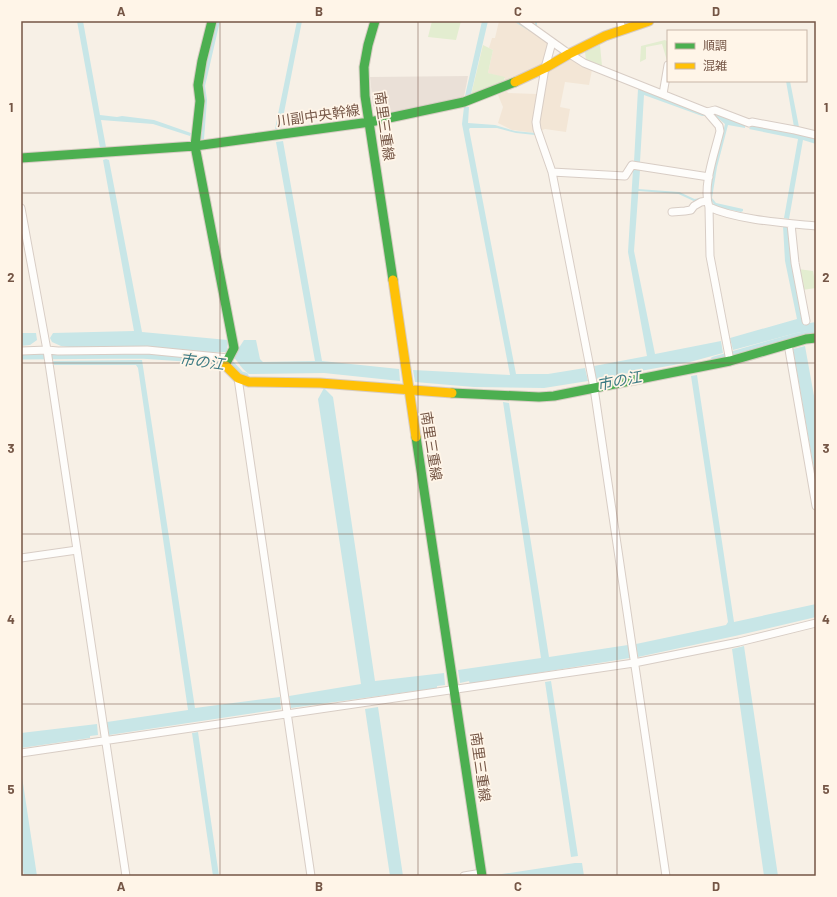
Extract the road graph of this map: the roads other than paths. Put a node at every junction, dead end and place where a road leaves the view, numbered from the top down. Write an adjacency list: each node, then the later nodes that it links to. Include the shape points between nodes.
1 (212, 21): 14 (street, via 198,85 200,101)
2 (375, 21): 12 (street, 南里三重線, via 364,67 365,96)
3 (523, 21): 6 (street)
4 (648, 21): 5 (street, 川副中央幹線)
5 (621, 25): 7 (street, 川副中央幹線)
6 (552, 42): 7 (street); 8 (street)
7 (569, 54): 8 (street, 川副中央幹線); 10 (street, via 584,63)
8 (545, 68): 12 (street, 川副中央幹線, via 464,102); 16 (street, via 536,122)
9 (667, 71): 10 (street)
10 (663, 94): 11 (street)
11 (707, 112): 13 (street, via 716,110 749,123); 17 (street, via 720,131)
12 (370, 122): 14 (street, 川副中央幹線); 32 (street, 南里三重線)
13 (816, 135)
14 (195, 146): 15 (street, 川副中央幹線); 29 (street, via 233,346)
15 (21, 158)
16 (552, 172): 17 (street, via 625,176 632,165); 31 (street)
17 (709, 177): 18 (street)
18 (708, 204): 20 (street, via 694,206 691,210); 21 (street, via 715,210 747,218); 28 (street, via 710,256)
19 (21, 208): 26 (street)
20 (672, 212)
21 (791, 224): 22 (street); 23 (street, via 795,263)
22 (816, 226)
23 (806, 321)
24 (816, 338): 25 (street)
25 (788, 344): 28 (street); 33 (street)
26 (47, 350): 27 (street); 29 (street, via 147,350); 34 (street)
27 (21, 352)
28 (729, 357): 31 (street)
29 (227, 361): 30 (street)
30 (238, 378): 32 (street, via 249,382 320,383); 39 (street)
31 (593, 385): 32 (street, via 554,396 539,397); 37 (street)
32 (410, 390): 38 (street, 南里三重線)
33 (816, 506)
34 (77, 550): 35 (street); 40 (street)
35 (21, 558)
36 (816, 623): 37 (street, via 739,642)
37 (634, 663): 38 (street); 46 (street)
38 (455, 690): 39 (street); 42 (street, 南里三重線)
39 (287, 714): 40 (street); 44 (street)
40 (105, 742): 41 (street); 43 (street)
41 (21, 753)
42 (482, 875): 45 (street)
43 (126, 876)
44 (311, 876)
45 (464, 876)
46 (666, 876)

